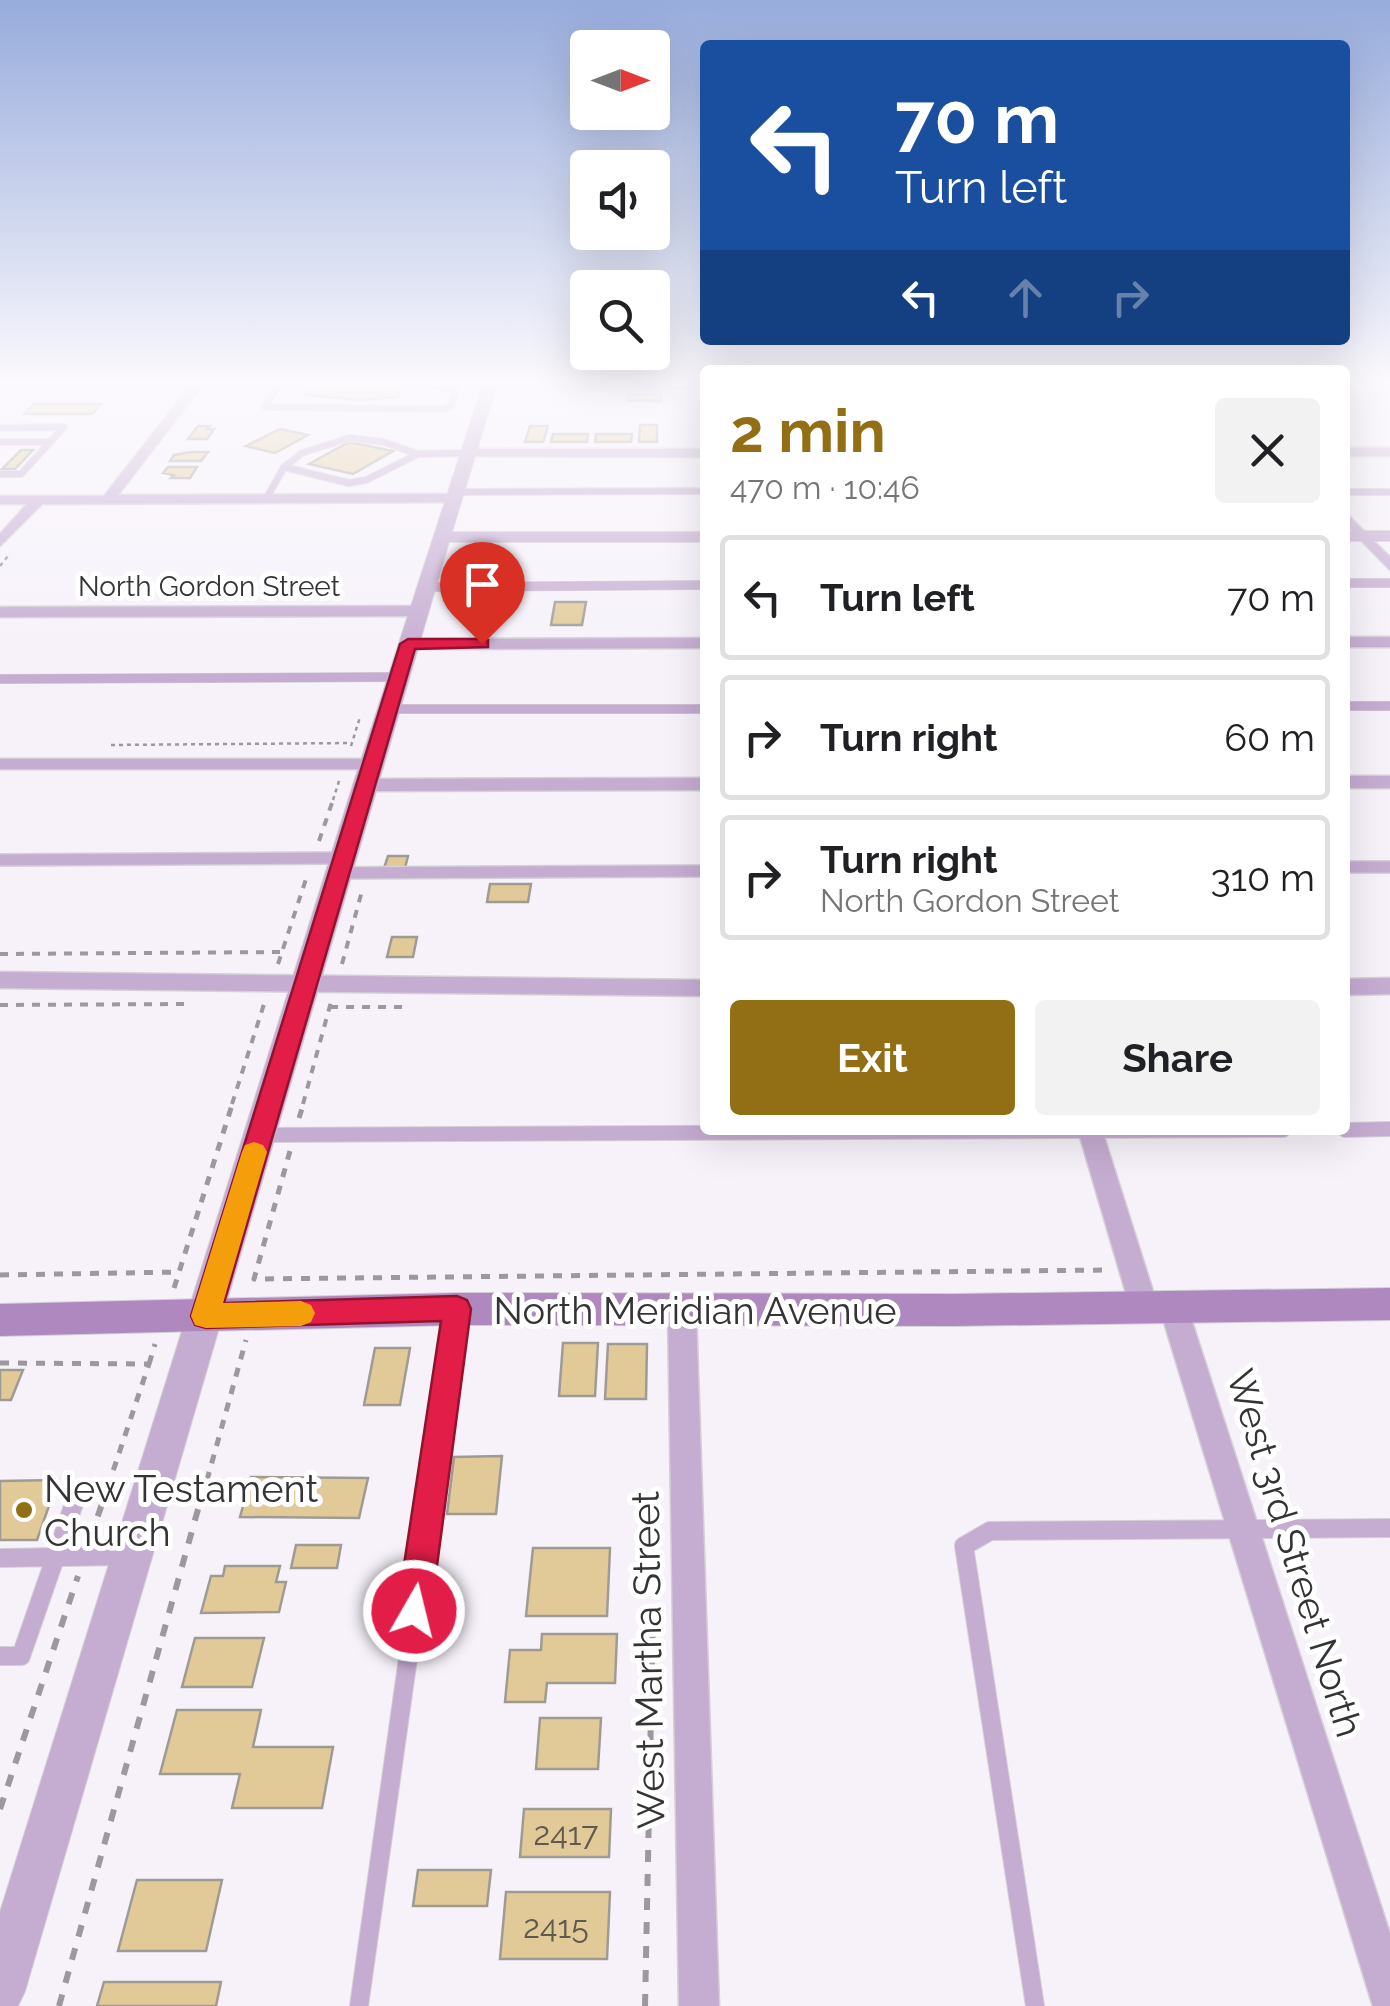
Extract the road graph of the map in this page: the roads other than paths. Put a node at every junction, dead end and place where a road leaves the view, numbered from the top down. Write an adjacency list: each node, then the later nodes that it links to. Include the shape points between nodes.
1 (128, 475): 13 (street)
2 (280, 475): 10 (lane)
3 (315, 475): 4 (lane, via 349,483)
4 (377, 475)
5 (461, 475): 9 (street)
6 (700, 491): 9 (lane)
7 (1350, 492): 8 (lane)
8 (1390, 492)
9 (455, 495): 10 (street); 16 (street)
10 (266, 499): 13 (street)
11 (0, 500): 12 (street)
12 (38, 500): 13 (street); 18 (street)
13 (108, 500)
14 (1354, 536): 15 (street); 19 (street)
15 (1390, 536)
16 (442, 537): 17 (street); 23 (street)
17 (700, 537)
18 (0, 542)
19 (1390, 566)
20 (1350, 583): 21 (lane)
21 (1390, 583)
22 (700, 585): 23 (lane)
23 (426, 586): 24 (street)
24 (418, 611): 25 (street, North Gordon Street); 29 (street)
25 (0, 612)
26 (1350, 642): 27 (street)
27 (1390, 642)
28 (700, 643): 29 (street)
29 (408, 644): 30 (street)
30 (386, 677): 31 (lane); 35 (street)
31 (0, 679)
32 (1350, 706): 33 (lane)
33 (1390, 706)
34 (700, 708): 35 (lane)
35 (388, 709): 37 (street)
36 (0, 764): 37 (street, via 345,764)
37 (367, 774): 40 (street); 42 (street)
38 (1350, 782): 39 (street)
39 (1390, 782)
40 (700, 784)
41 (0, 860): 42 (lane, via 313,858)
42 (340, 865): 45 (lane, via 367,873); 47 (street)
43 (1390, 867): 44 (lane)
44 (1350, 868)
45 (700, 871)
46 (0, 980): 47 (street)
47 (304, 984): 50 (street); 54 (street)
48 (1390, 986): 49 (street)
49 (1350, 987)
50 (700, 988)
51 (1350, 1130): 52 (lane)
52 (1390, 1130)
53 (700, 1132): 54 (lane)
54 (260, 1135): 60 (street)
55 (1092, 1135): 57 (street, West 3rd Street North, via 1133,1270)
56 (1390, 1304): 57 (main road, North Meridian Avenue)
57 (1159, 1306): 59 (main road, North Meridian Avenue); 63 (street, West 3rd Street North)
58 (457, 1309): 59 (main road, North Meridian Avenue); 60 (main road, North Meridian Avenue); 71 (lane)
59 (682, 1311): 72 (street, West Martha Street)
60 (206, 1316): 61 (main road, North Meridian Avenue); 65 (street)
61 (0, 1320)
62 (77, 1494): 66 (lane)
63 (1243, 1528): 64 (lane); 70 (street, West 3rd Street North); 73 (lane, via 990,1531 964,1546)
64 (1390, 1528)
65 (132, 1556): 66 (lane); 69 (street)
66 (56, 1557): 67 (lane); 68 (lane, via 20,1656)
67 (0, 1558)
68 (0, 1656)
69 (0, 1991)
70 (1390, 1997)
71 (359, 2006)
72 (698, 2006)
73 (1035, 2006)

